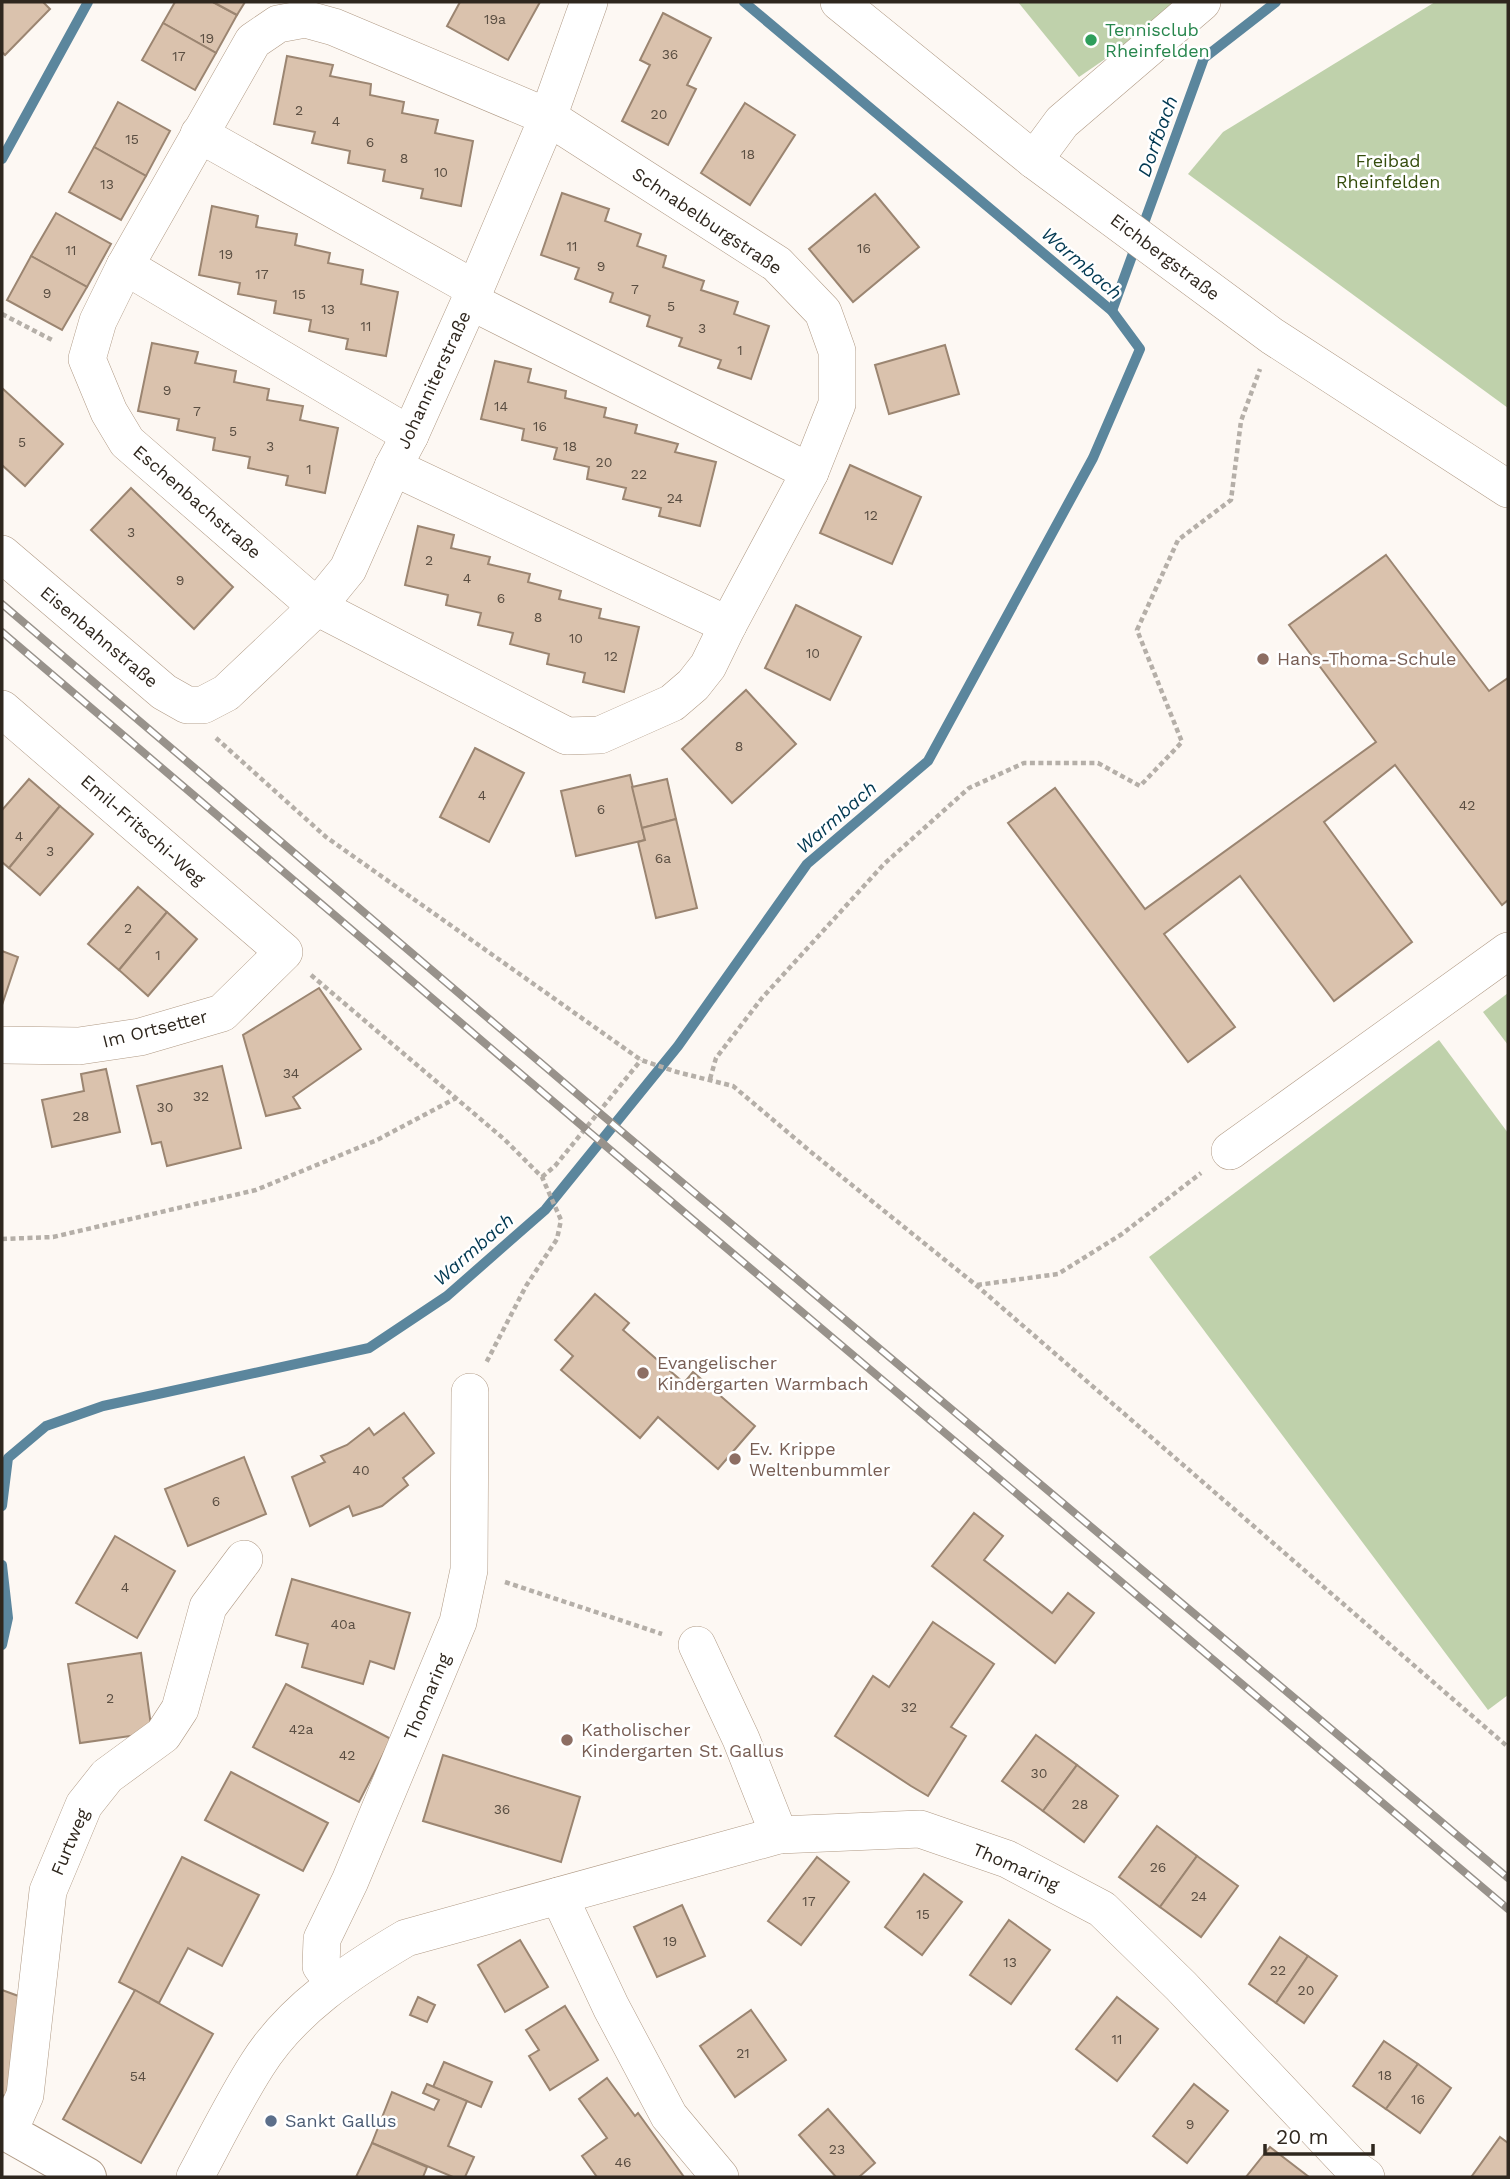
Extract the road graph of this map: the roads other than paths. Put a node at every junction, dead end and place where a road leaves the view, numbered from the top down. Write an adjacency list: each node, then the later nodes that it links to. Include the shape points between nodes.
1 (589, 2): 4 (street, Johanniterstraße)
2 (839, 2): 6 (street, Eichbergstraße)
3 (1202, 2): 6 (street, via 1062,122)
4 (548, 117): 5 (street, via 305,19 278,24 253,41); 8 (street, Johanniterstraße); 11 (street, Schnabelburgstraße, via 777,264 823,312 837,351 837,404)
5 (199, 134): 7 (street); 8 (street)
6 (1034, 160): 12 (street, Eichbergstraße, via 1272,336)
7 (125, 266): 9 (street); 14 (street, Eschenbachstraße, via 87,359 109,412 127,442)
8 (473, 295): 9 (street, Johanniterstraße); 11 (street)
9 (410, 435): 10 (street, Johanniterstraße)
10 (393, 467): 14 (street, Johanniterstraße, via 348,569); 15 (street)
11 (810, 472): 15 (street, Schnabelburgstraße)
12 (1508, 489)
13 (2, 554): 16 (street, Eisenbahnstraße, via 164,692 187,705)
14 (317, 607): 15 (street, Schnabelburgstraße, via 567,736 600,735 672,703 708,666); 16 (street, Johanniterstraße, via 226,693)
15 (727, 625)
16 (203, 705)
17 (2, 709): 19 (street, Emil-Fritschi-Weg)
18 (1508, 951): 21 (street)
19 (284, 952): 20 (street, Im Ortsetter, via 222,1013 140,1037 79,1046)
20 (2, 1045)
21 (1230, 1151)
22 (470, 1392): 27 (street, Thomaring, via 468,1570 458,1622 322,1939 321,1966)
23 (244, 1559): 28 (street, Furtweg, via 208,1607 180,1709 163,1735 107,1776 84,1805 48,1891 25,2095)
24 (696, 1645): 25 (street)
25 (779, 1835): 26 (street, Thomaring); 32 (street, Thomaring, via 920,1829 1007,1859 1102,1909)
26 (559, 1896): 27 (street, Thomaring, via 406,1938); 31 (street, via 669,2116)
27 (334, 1984): 30 (street, Thomaring, via 293,2020 258,2063)
28 (5, 2131): 29 (main road)
29 (87, 2177)
30 (195, 2177)
31 (720, 2177)
32 (1366, 2177)

